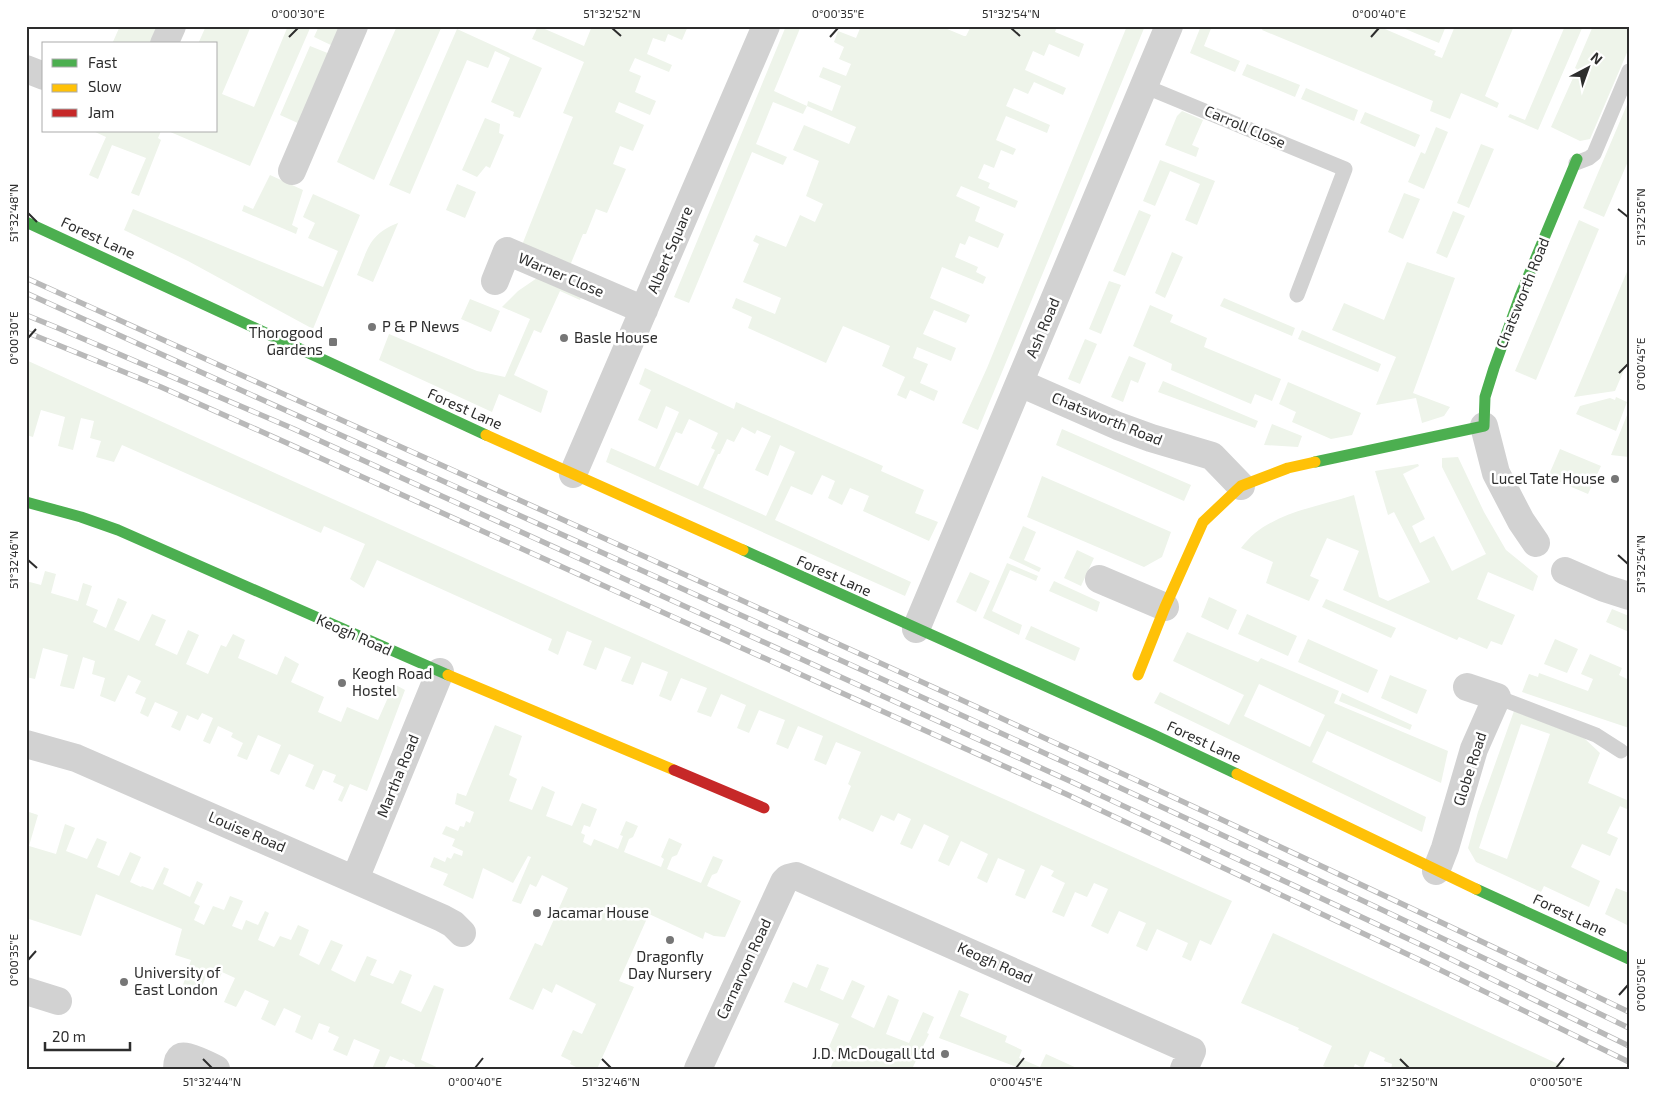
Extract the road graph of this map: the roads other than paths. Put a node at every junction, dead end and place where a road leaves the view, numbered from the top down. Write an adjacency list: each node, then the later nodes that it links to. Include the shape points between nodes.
1 (172, 26): 5 (street)
2 (354, 26): 11 (street)
3 (766, 26): 15 (street, Albert Square)
4 (1169, 26): 9 (street, Ash Road)
5 (165, 42)
6 (26, 69): 8 (street)
7 (1629, 71): 10 (lane, Chatsworth Road, via 1594,154)
8 (42, 75)
9 (1144, 86): 14 (lane, Carroll Close, via 1345,168); 16 (street, Ash Road)
10 (1576, 161): 17 (street, Chatsworth Road, via 1494,368 1485,397)
11 (292, 171)
12 (26, 222): 18 (street, Forest Lane)
13 (495, 281): 15 (street, Warner Close, via 507,252)
14 (1297, 295)
15 (644, 310): 18 (street, Albert Square)
16 (1020, 383): 19 (street, Chatsworth Road, via 1118,426 1212,456); 26 (street, Ash Road)
17 (1484, 426): 19 (street, via 1288,468); 21 (street, Chatsworth Road, via 1496,473)
18 (573, 474): 26 (street, Forest Lane)
19 (1241, 486): 25 (street, via 1203,522)
20 (26, 502): 27 (street, Keogh Road, via 118,530)
21 (1536, 543)
22 (1565, 571): 24 (street)
23 (1099, 579): 25 (street)
24 (1629, 596)
25 (1165, 607): 28 (street)
26 (916, 629): 34 (street, Forest Lane, via 1152,734)
27 (440, 672): 33 (street, Keogh Road); 36 (street, Martha Road)
28 (1138, 676)
29 (1467, 687): 30 (street)
30 (1497, 697): 32 (lane, via 1596,735); 34 (street, Globe Road, via 1474,749)
31 (26, 744): 36 (street, Louise Road, via 76,758)
32 (1621, 751)
33 (764, 808)
34 (1436, 870): 38 (street, Forest Lane)
35 (796, 876): 41 (street, Keogh Road); 44 (street, Carnarvon Road, via 784,882)
36 (355, 879): 37 (street, Louise Road, via 454,924)
37 (462, 933)
38 (1629, 959)
39 (26, 991): 40 (street)
40 (58, 1001)
41 (1188, 1060)
42 (177, 1069): 43 (street, via 180,1058 187,1057)
43 (216, 1069)
44 (698, 1069)

